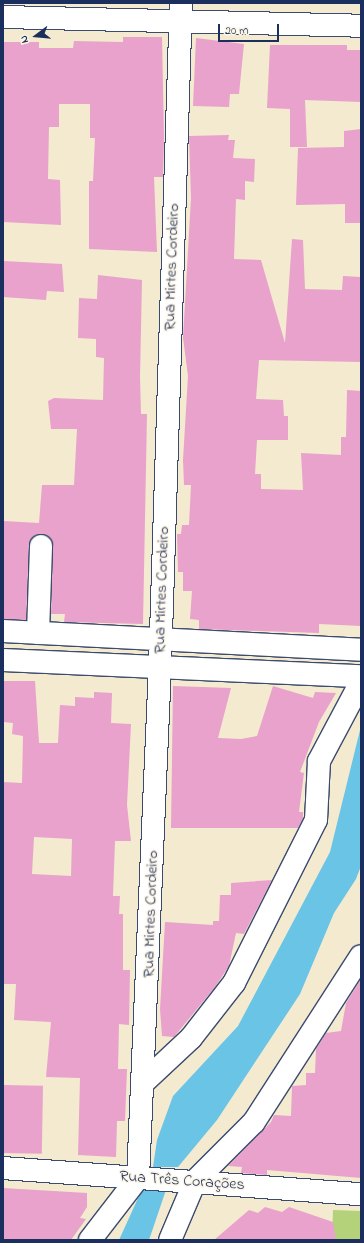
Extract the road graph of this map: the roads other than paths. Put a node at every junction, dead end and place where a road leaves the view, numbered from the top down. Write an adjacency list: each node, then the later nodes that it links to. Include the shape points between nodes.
1 (181, 12): 2 (street); 3 (street); 7 (street, Rua Mirtes Cordeiro)
2 (3, 17)
3 (361, 26)
4 (41, 546): 6 (street)
5 (3, 631): 6 (street)
6 (38, 634): 7 (street)
7 (160, 641): 8 (street); 10 (street, Rua Mirtes Cordeiro)
8 (361, 650)
9 (3, 660): 10 (street)
10 (160, 666): 11 (street); 14 (street, Rua Mirtes Cordeiro)
11 (361, 676)
12 (361, 682): 14 (street, via 319,761 316,820 234,983 191,1038)
13 (361, 956): 17 (street, via 254,1122)
14 (145, 1081): 16 (street, Rua Mirtes Cordeiro)
15 (3, 1168): 16 (street, Rua Três Corações)
16 (138, 1178): 17 (street, Rua Três Corações); 19 (street)
17 (195, 1181): 18 (street, Rua Três Corações); 20 (street)
18 (361, 1194)
19 (90, 1240)
20 (170, 1240)

